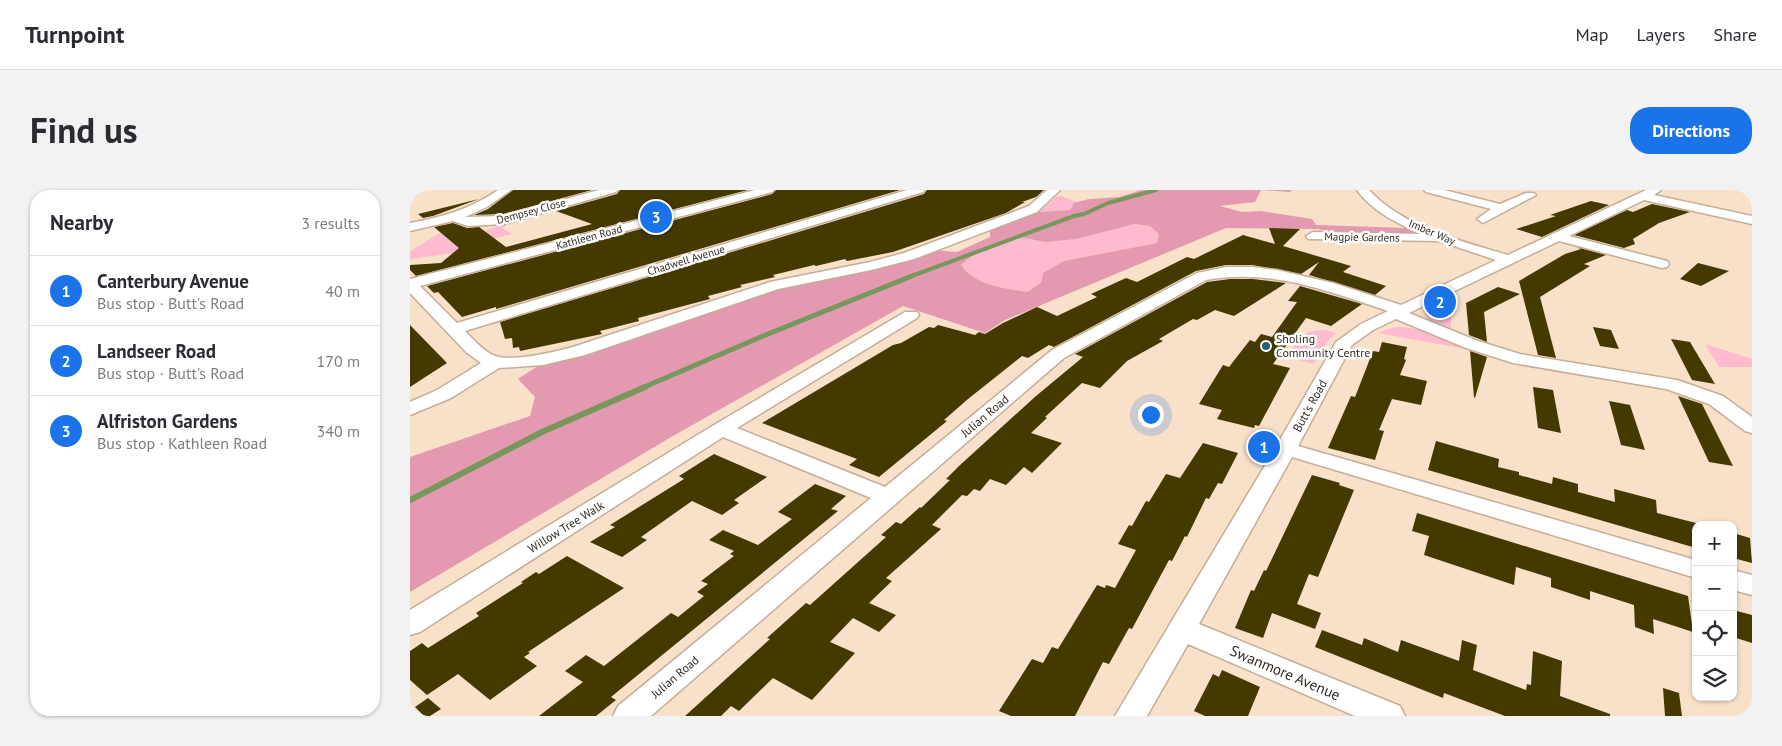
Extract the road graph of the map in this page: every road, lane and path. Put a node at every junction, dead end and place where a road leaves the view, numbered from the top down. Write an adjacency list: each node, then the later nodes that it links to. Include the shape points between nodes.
1 (768, 190): 20 (street, Kathleen Road)
2 (919, 190): 23 (street, Chadwell Avenue)
3 (1054, 190): 24 (street, via 1033,209 903,258 775,285 568,355 529,362)
4 (1363, 190): 17 (street, Imber Way, via 1367,197 1383,208)
5 (1430, 190): 10 (street)
6 (504, 191): 11 (street, via 483,206)
7 (615, 192): 11 (street, Dempsey Close, via 504,220 468,222)
8 (1649, 193): 13 (street); 16 (street, Butt's Road)
9 (1530, 195): 10 (street)
10 (1500, 208): 12 (street)
11 (453, 217): 14 (street)
12 (1483, 220)
13 (1752, 220)
14 (410, 227)
15 (1313, 236): 17 (street, Magpie Gardens)
16 (1558, 236): 18 (street, Butt's Road); 19 (street)
17 (1441, 238): 18 (street, Imber Way)
18 (1510, 260): 21 (street, Butt's Road)
19 (1662, 264)
20 (410, 284): 23 (street)
21 (1398, 312): 26 (street, Julian Road, via 1471,345 1504,355 1670,384 1698,392 1716,400); 28 (street, Butt's Road, via 1345,342); 29 (street, Julian Road, via 1271,272 1225,271 1202,276 1058,354)
22 (911, 315): 27 (street, Willow Tree Walk)
23 (454, 329): 24 (street, via 483,357)
24 (496, 362): 25 (street, via 449,391)
25 (410, 409)
26 (1752, 426)
27 (721, 429): 29 (street); 33 (street, Willow Tree Walk)
28 (1286, 449): 30 (street); 34 (street, Butt's Road)
29 (889, 497): 35 (street, Julian Road)
30 (1692, 568)
31 (1737, 581): 32 (street)
32 (1752, 585)
33 (410, 624)
34 (1181, 629): 36 (street, Butt's Road); 37 (street, Swanmore Avenue)
35 (629, 716)
36 (1131, 716)
37 (1389, 716)

